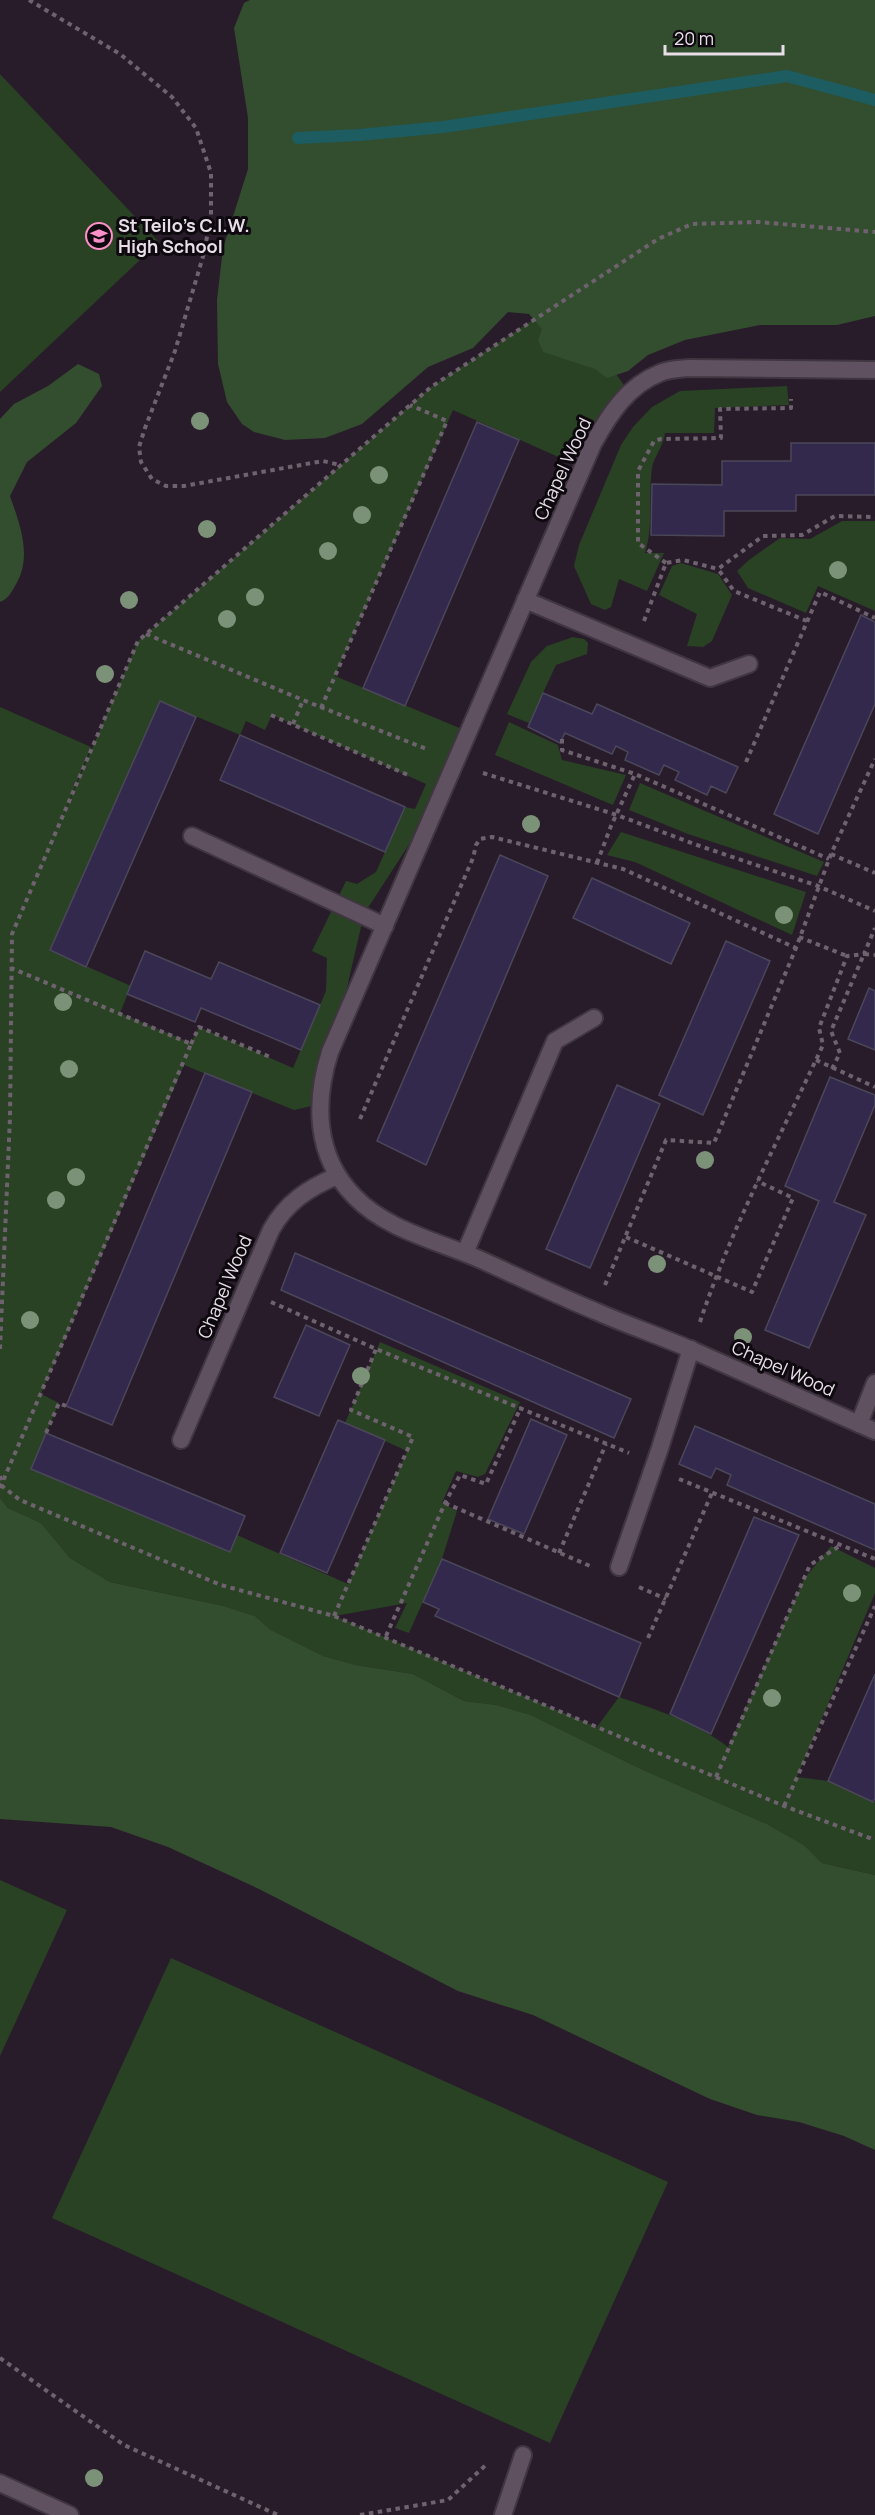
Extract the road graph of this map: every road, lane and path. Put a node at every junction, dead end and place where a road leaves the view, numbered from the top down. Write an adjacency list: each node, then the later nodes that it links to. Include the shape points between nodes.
1 (29, 0): 6 (path, via 120,54 172,97 196,128 211,173 211,215 204,253 175,351 140,447 141,462 152,479 166,486 184,486 323,461)
2 (875, 232): 5 (path, via 758,222 692,224 658,239 430,387)
3 (875, 370): 10 (street, Chapel Wood, via 689,368 661,373 629,392 611,412 593,444)
4 (791, 389): 8 (path, via 791,408 720,409 721,438 654,441 638,471 638,543)
5 (410, 405): 6 (path); 17 (path, via 447,421)
6 (340, 465): 13 (path)
7 (875, 517): 9 (path, via 835,516 802,535 763,536)
8 (666, 563): 9 (path, via 683,560); 14 (path)
9 (718, 569): 12 (path, via 734,591)
10 (525, 600): 14 (street); 34 (street, Chapel Wood)
11 (875, 618): 12 (path, via 820,592)
12 (807, 621): 23 (path)
13 (146, 634): 16 (path); 41 (path, via 138,641 12,934)
14 (634, 646): 15 (street, via 710,678)
15 (749, 664)
16 (303, 700): 17 (path); 19 (path)
17 (321, 708): 21 (path)
18 (271, 715): 19 (path)
19 (293, 724): 25 (path)
20 (562, 739): 26 (path, via 562,750)
21 (438, 753)
22 (875, 759): 29 (path)
23 (746, 762)
24 (480, 772): 27 (path)
25 (408, 774)
26 (635, 774): 27 (path); 29 (path)
27 (617, 815): 30 (path); 32 (path)
28 (192, 836): 34 (street)
29 (830, 856): 31 (path); 32 (path)
30 (597, 863): 37 (path, via 623,869); 48 (path, via 492,837 480,839)
31 (875, 873)
32 (818, 886): 33 (path); 36 (path)
33 (875, 911)
34 (385, 926): 49 (street, Chapel Wood, via 322,1078 321,1127)
35 (875, 928): 38 (path)
36 (799, 937): 37 (path); 40 (path)
37 (796, 948): 51 (path, via 714,1143 666,1140)
38 (864, 954): 39 (path); 40 (path); 46 (path, via 831,1031 840,1053)
39 (875, 955)
40 (847, 956): 45 (path, via 819,1028 823,1045)
41 (11, 968): 43 (path); 56 (path)
42 (594, 1018): 52 (street, via 555,1041)
43 (191, 1044): 44 (path, via 199,1027); 69 (path)
44 (270, 1057)
45 (816, 1060): 46 (path); 50 (path)
46 (832, 1069): 47 (path)
47 (875, 1087)
48 (360, 1119)
49 (338, 1176): 52 (street, Chapel Wood, via 354,1197 389,1222); 54 (street, Chapel Wood, via 315,1185 281,1212)
50 (757, 1181): 53 (path); 53 (path, via 793,1198 752,1292)
51 (626, 1237): 53 (path); 55 (path)
52 (465, 1253): 55 (street, Chapel Wood)
53 (716, 1276): 58 (path)
54 (245, 1290): 57 (path); 65 (street, Chapel Wood)
55 (594, 1311): 58 (street, Chapel Wood)
56 (0, 1349)
57 (376, 1349): 61 (path); 80 (path, via 351,1410 413,1437)
58 (691, 1349): 62 (street, Chapel Wood); 67 (street)
59 (875, 1383): 62 (street)
60 (66, 1406): 64 (path, via 59,1403)
61 (521, 1407): 66 (path); 71 (path, via 486,1484 460,1475)
62 (859, 1424): 63 (street, Chapel Wood)
63 (875, 1431)
64 (46, 1433)
65 (181, 1440)
66 (606, 1444): 67 (path); 73 (path)
67 (654, 1465): 70 (path); 75 (street)
68 (0, 1476): 69 (path)
69 (1, 1487): 80 (path, via 20,1500 221,1585)
70 (712, 1493): 72 (path); 78 (path)
71 (445, 1503): 73 (path); 81 (path)
72 (841, 1545): 74 (path); 83 (path, via 810,1565)
73 (559, 1553): 76 (path)
74 (875, 1559)
75 (619, 1567)
76 (597, 1569)
77 (636, 1586): 78 (path)
78 (666, 1599): 82 (path)
79 (875, 1606): 84 (path)
80 (334, 1616): 81 (path)
81 (386, 1636): 83 (path)
82 (648, 1638)
83 (716, 1777): 84 (path)
84 (784, 1806): 85 (path)
85 (875, 1840)
86 (0, 2358): 90 (path, via 124,2445)
87 (523, 2455): 91 (path, via 502,2450 448,2499); 92 (street)
88 (0, 2482): 89 (street)
89 (70, 2515)
90 (278, 2515)
91 (360, 2515)
92 (503, 2515)

